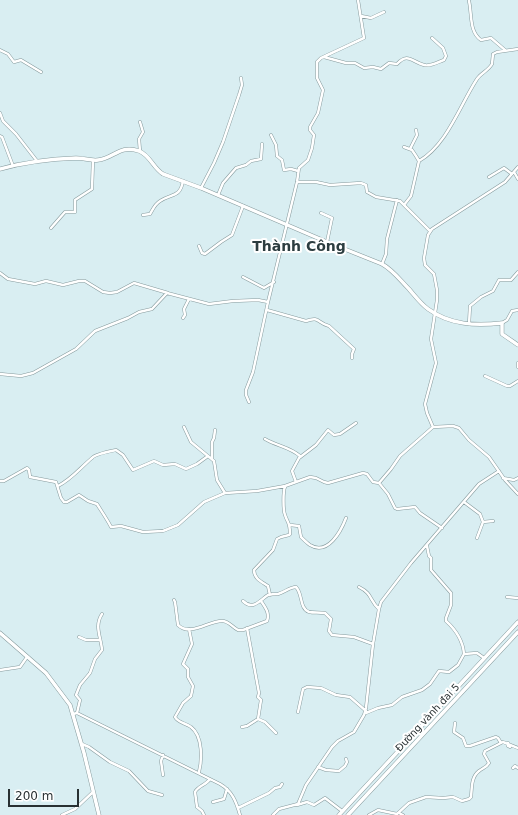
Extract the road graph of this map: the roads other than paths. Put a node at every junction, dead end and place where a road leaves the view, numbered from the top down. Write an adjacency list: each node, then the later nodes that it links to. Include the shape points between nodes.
1 (358, 0): 4 (street)
2 (469, 1): 8 (street, via 472,27 477,36 481,40 491,38)
3 (384, 12): 4 (street, via 371,18)
4 (361, 16): 9 (street, via 364,38)
5 (432, 38): 9 (street, via 443,48 446,56 444,60 431,64 424,65 406,58 381,69 365,68)
6 (518, 49): 8 (street)
7 (0, 50): 10 (street, via 8,54 14,62 21,60)
8 (506, 51): 22 (street, via 493,54 492,64 478,78 439,144)
9 (324, 56): 27 (street, via 316,65 323,90 318,113 309,129 313,134 312,148 308,161 300,166)
10 (41, 72)
11 (240, 78): 33 (street, via 242,85 223,142)
12 (0, 113): 23 (street, via 3,121)
13 (140, 122): 20 (street, via 143,132 139,139)
14 (416, 130): 19 (street, via 417,135)
15 (271, 135): 27 (street, via 284,170)
16 (0, 136): 24 (street)
17 (262, 144): 34 (street, via 261,160 251,161 236,168 223,183)
18 (404, 147): 19 (street)
19 (410, 150): 22 (street)
20 (140, 152): 21 (main road, via 122,150 101,160); 31 (main road, via 160,172)
21 (94, 160): 23 (main road, via 47,159); 41 (street, via 92,189 74,200 75,212 65,212)
22 (419, 161): 36 (street, via 411,196)
23 (38, 162): 24 (main road)
24 (13, 166): 26 (main road)
25 (518, 167): 28 (street)
26 (0, 169)
27 (298, 171): 32 (street)
28 (513, 173): 29 (street, via 504,168); 30 (street); 42 (street, via 505,182)
29 (488, 177)
30 (518, 179)
31 (183, 180): 33 (main road); 39 (street, via 179,193 161,200 150,214)
32 (297, 182): 35 (street, via 330,185 361,183 366,185 367,192 373,196); 40 (street)
33 (201, 188): 34 (main road)
34 (218, 195): 37 (main road)
35 (397, 200): 36 (street); 45 (street, via 387,239 387,252)
36 (404, 204): 42 (street)
37 (243, 206): 40 (main road); 44 (street, via 232,235 205,254)
38 (321, 214): 43 (street, via 331,217 332,220)
39 (143, 215)
40 (287, 226): 43 (main road); 49 (street)
41 (51, 228)
42 (430, 231): 55 (street, via 424,258 425,265 435,277 437,295)
43 (327, 242): 45 (main road)
44 (199, 246)
45 (382, 264): 55 (main road)
46 (518, 272): 58 (street, via 511,280 498,280 493,291 471,304)
47 (0, 273): 50 (street, via 8,279 32,284 46,281 63,285 82,281 110,293 134,283)
48 (243, 277): 49 (street, via 264,288)
49 (274, 281): 52 (street)
50 (169, 293): 51 (street); 63 (street, via 152,309 95,331 76,350 33,373 21,376)
51 (189, 298): 52 (street, via 212,304 258,300); 56 (street)
52 (268, 302): 53 (street)
53 (267, 310): 60 (street, via 306,321 316,319 329,326 354,349); 66 (street, via 254,372 246,392)
54 (518, 310): 57 (street, via 512,310 507,320)
55 (434, 313): 58 (main road, via 446,320); 69 (street, via 431,339 436,363 425,404)
56 (183, 318)
57 (502, 323): 58 (main road, via 482,326); 59 (main road, via 502,334)
58 (469, 324)
59 (518, 345)
60 (352, 358)
61 (518, 363): 62 (street)
62 (518, 367)
63 (0, 374)
64 (485, 376): 65 (street, via 507,386)
65 (518, 381)
66 (249, 402)
67 (356, 423): 73 (street, via 338,435 328,430 316,445)
68 (184, 427): 72 (street, via 191,442)
69 (434, 427): 75 (street, via 460,428); 80 (street, via 400,456)
70 (215, 430): 74 (street)
71 (265, 439): 73 (street, via 289,448)
72 (208, 456): 74 (street); 81 (street, via 186,469 154,461 133,470 123,455 116,450 92,457 69,480)
73 (300, 456): 79 (street, via 292,471)
74 (212, 459): 83 (street, via 217,480)
75 (499, 471): 76 (street); 85 (street, via 481,482)
76 (503, 478): 77 (street); 84 (street)
77 (518, 478)
78 (0, 481): 81 (street, via 27,468 30,477 54,481)
79 (296, 482): 80 (street, via 313,477 328,483 364,473 373,482); 82 (street)
80 (379, 483): 90 (street, via 396,509 415,507)
81 (58, 486): 83 (street, via 64,502 79,495 97,504 111,527 121,526 143,532 173,528 204,502)
82 (285, 486): 83 (street, via 254,492); 89 (street, via 284,513)
83 (225, 493)
84 (518, 494)
85 (464, 502): 88 (street, via 480,514); 90 (street)
86 (346, 518): 89 (street, via 333,541 318,547 311,546 301,537 300,526)
87 (493, 521): 88 (street)
88 (483, 522): 91 (street)
89 (290, 525): 94 (street, via 290,535 277,539 272,552 254,570 258,580 268,586)
90 (442, 528): 92 (street)
91 (478, 538)
92 (427, 545): 100 (street, via 383,600); 110 (street, via 431,570 451,593 451,605 446,621 461,640)
93 (359, 587): 100 (street, via 368,592)
94 (270, 595): 99 (street); 109 (street, via 296,587 300,591 306,611 325,613 331,619 329,630 332,635 354,637)
95 (507, 597): 96 (street)
96 (518, 598)
97 (174, 600): 104 (street, via 179,627)
98 (243, 601): 99 (street, via 251,606)
99 (261, 601): 103 (street, via 267,612 267,621)
100 (379, 609): 109 (street)
101 (102, 614): 108 (street, via 98,620)
102 (518, 622): 112 (main road, Đường vành đai 5)
103 (247, 628): 104 (street, via 238,630 222,621); 117 (street, via 260,700)
104 (189, 629): 131 (street, via 192,644 183,664 188,669 188,678 193,687 190,698 183,703 175,717 192,728 199,741)
105 (518, 632): 148 (main road, Đường vành đai 5)
106 (0, 633): 111 (main road)
107 (79, 637): 108 (street)
108 (100, 640): 116 (street, via 101,652 76,695 80,702)
109 (373, 644): 115 (street)
110 (464, 654): 112 (street, via 477,653); 115 (street, via 458,665 449,672 439,671 422,690 392,705)
111 (27, 656): 113 (street, via 20,667); 116 (main road, via 48,675)
112 (484, 658): 141 (main road, Đường vành đai 5)
113 (0, 670)
114 (298, 712): 115 (street, via 303,689 307,687 321,688 336,695 350,697)
115 (366, 712): 128 (street, via 354,732 334,743)
116 (75, 714): 123 (main road); 126 (street)
117 (258, 719): 119 (street); 120 (street)
118 (455, 723): 121 (street, via 454,732 463,738 466,746 496,737)
119 (242, 727)
120 (276, 733)
121 (501, 742): 122 (street); 142 (street, via 484,752 489,763 474,776 469,799 462,801 453,797 426,797 409,803)
122 (508, 743): 124 (street); 125 (street)
123 (82, 744): 136 (main road); 137 (street, via 110,762 130,770 148,791)
124 (510, 747)
125 (518, 748)
126 (163, 755): 131 (street); 132 (street)
127 (346, 759): 128 (street, via 345,766 339,771)
128 (318, 767): 139 (street)
129 (513, 768): 130 (street)
130 (518, 768)
131 (199, 772): 133 (street)
132 (163, 775)
133 (210, 779): 135 (street); 145 (street, via 195,792 197,807)
134 (282, 784): 140 (street)
135 (227, 788): 138 (street, via 224,799); 140 (street, via 235,798)
136 (93, 791): 143 (street, via 75,809); 144 (main road)
137 (162, 796)
138 (212, 802)
139 (297, 805): 141 (street, via 307,802 314,805 325,798); 147 (street, via 279,809)
140 (238, 808): 146 (street)
141 (340, 813)
142 (399, 813): 149 (street, via 395,815 378,810); 150 (street)
143 (62, 815)
144 (99, 815)
145 (204, 815)
146 (240, 815)
147 (273, 815)
148 (348, 815)
149 (369, 815)
150 (403, 815)

